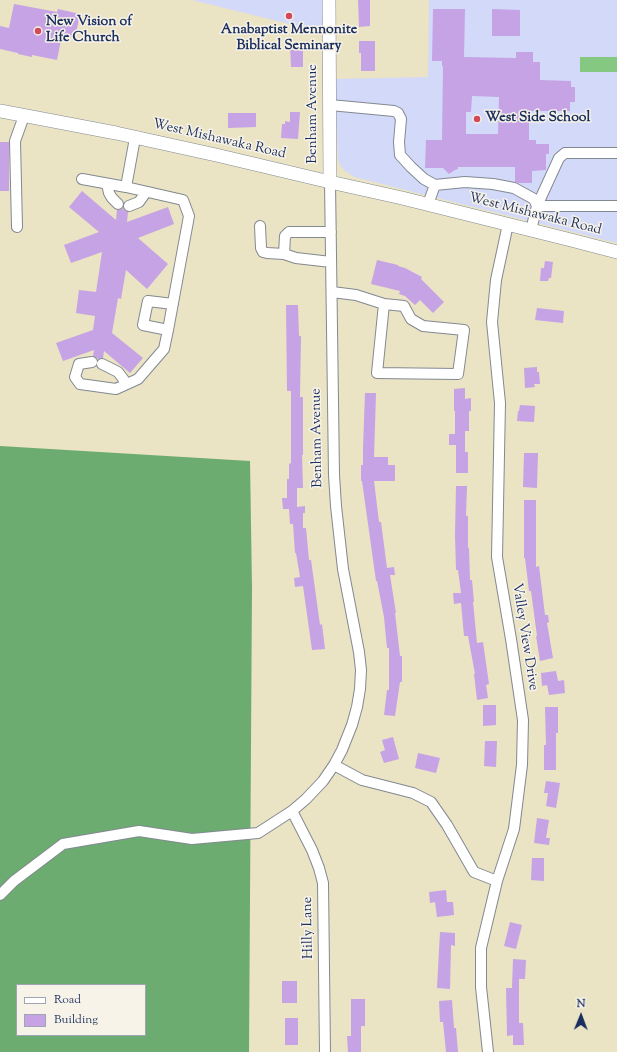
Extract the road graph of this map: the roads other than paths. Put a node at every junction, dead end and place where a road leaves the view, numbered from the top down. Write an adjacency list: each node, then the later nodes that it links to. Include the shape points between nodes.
1 (329, 0): 2 (main road, Benham Avenue)
2 (330, 105): 8 (main road, Benham Avenue); 10 (street, via 398,113 401,119 400,155 424,179)
3 (0, 111): 4 (main road, West Mishawaka Road)
4 (24, 116): 5 (main road, West Mishawaka Road); 20 (street, via 15,141)
5 (135, 138): 8 (main road, West Mishawaka Road); 11 (street)
6 (617, 153): 16 (street, via 565,153 559,158)
7 (82, 179): 9 (street)
8 (330, 182): 14 (main road, West Mishawaka Road); 22 (street, Benham Avenue)
9 (107, 184): 11 (street); 13 (street, via 109,193)
10 (435, 185): 14 (street); 16 (street, via 465,182 514,188 534,199)
11 (126, 187): 12 (street)
12 (146, 192): 15 (street, via 139,202); 27 (street, via 183,200 190,216)
13 (118, 204)
14 (428, 204): 18 (main road, West Mishawaka Road)
15 (129, 206)
16 (537, 206): 17 (street); 21 (street)
17 (617, 206)
18 (508, 224): 21 (main road, West Mishawaka Road); 33 (street, Valley View Drive, via 496,280 492,322 500,403 497,557 523,727 522,765 514,829)
19 (260, 226): 24 (street, via 263,252)
20 (17, 227)
21 (531, 230): 23 (main road, West Mishawaka Road)
22 (331, 232): 24 (street, via 289,232 285,236); 25 (street, Benham Avenue)
23 (617, 252)
24 (284, 254): 25 (street)
25 (331, 262): 26 (street, Benham Avenue)
26 (332, 292): 28 (street, via 356,295); 31 (street, Benham Avenue, via 336,506 343,569 361,670 360,689 352,725)
27 (173, 304): 29 (street); 29 (street, via 148,300 143,325)
28 (384, 304): 28 (street, via 377,373 458,374 464,330 423,326 411,319 404,306)
29 (168, 330): 30 (street, via 164,349 138,379)
30 (127, 384): 30 (street, via 116,389 80,384 75,377 79,364 97,363 118,372)
31 (334, 765): 32 (street, Benham Avenue, via 323,781); 33 (street, via 362,780 413,793 431,802 474,872)
32 (292, 811): 34 (street, Benham Avenue, via 258,833 192,838 139,831 63,844); 35 (street, Hilly Lane, via 312,850 322,883)
33 (496, 881): 36 (street, Valley View Drive, via 482,948 481,987)
34 (0, 895)
35 (325, 1052)
36 (488, 1052)

